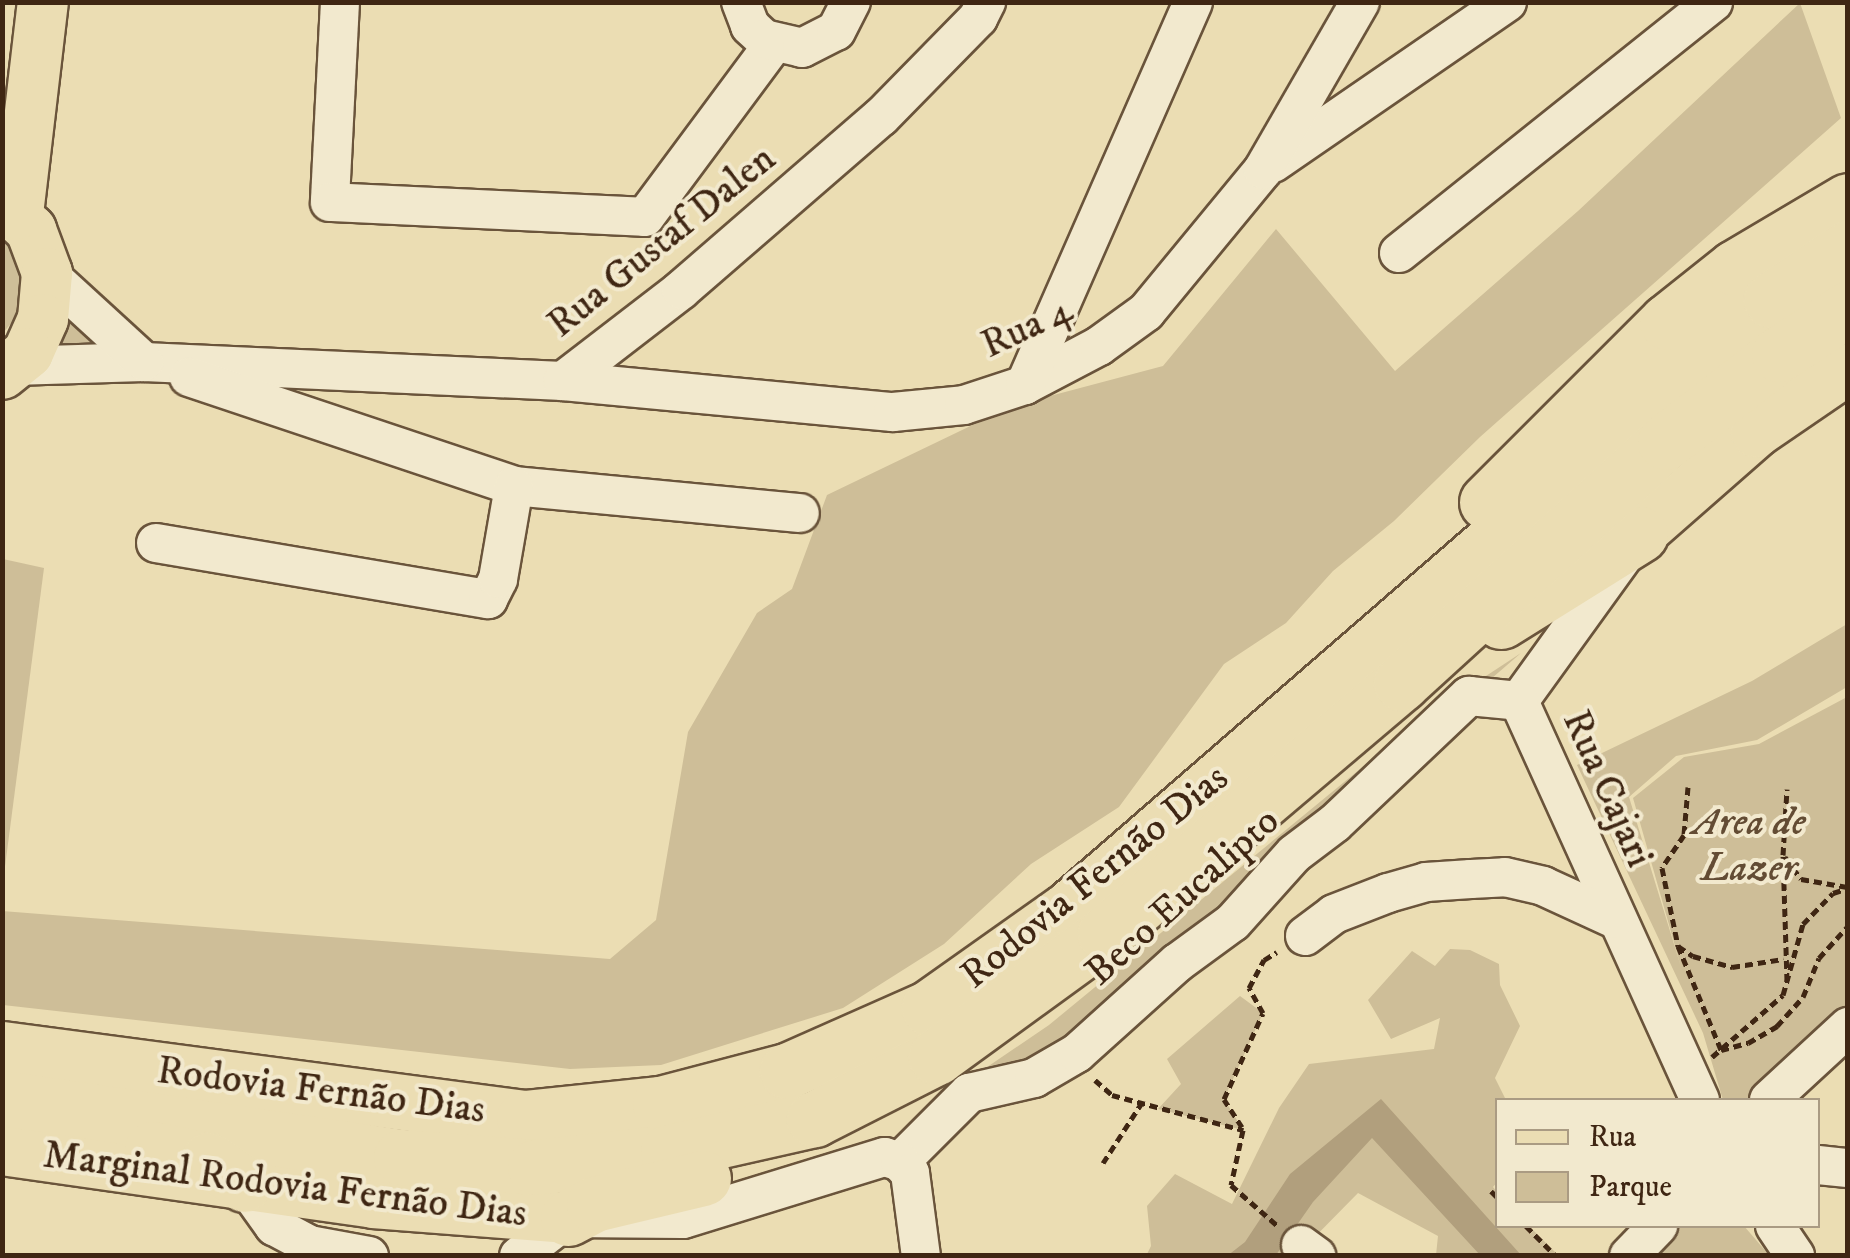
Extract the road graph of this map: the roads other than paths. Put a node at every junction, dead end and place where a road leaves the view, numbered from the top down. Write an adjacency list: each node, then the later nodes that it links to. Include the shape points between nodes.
1 (43, 2): 13 (main road)
2 (340, 2): 10 (street, via 330,202 646,218)
3 (740, 2): 10 (street, via 750,26)
4 (986, 2): 21 (street, Rua Gustaf Dalen, via 881,118 681,290)
5 (1193, 2): 22 (street)
6 (1360, 2): 11 (street, Rua 4)
7 (1506, 2): 11 (street)
8 (1712, 2): 15 (street)
9 (856, 6): 10 (street, via 820,42 802,48)
10 (774, 43)
11 (1263, 170): 22 (street, Rua 4, via 1146,312)
12 (1848, 200): 29 (highway, via 1736,268 1667,322 1324,664)
13 (10, 208): 16 (main road, via 32,230)
14 (1848, 248): 29 (highway, Rodovia Fernão Dias, via 1771,300)
15 (1399, 253)
16 (48, 273): 18 (street); 20 (main road, via 43,319 28,353)
17 (1848, 309): 27 (highway, Rodovia Fernão Dias, via 1664,442)
18 (144, 362): 20 (street, Rua Gustaf Dalen); 21 (street, Rua Gustaf Dalen); 23 (street)
19 (1848, 369): 25 (main road, via 1756,432)
20 (8, 370)
21 (563, 381): 22 (street, Rua 4, via 893,412 964,404)
22 (1026, 385)
23 (514, 486): 24 (street); 26 (street, via 498,579 488,599)
24 (800, 513)
25 (1640, 534): 27 (highway); 28 (street, Rua Cajari)
26 (156, 543)
27 (1401, 683): 33 (highway, Rodovia Fernão Dias, via 1106,934)
28 (1520, 701): 30 (street, Rua Cajari); 39 (street, Beco Eucalipto, via 1468,696 1294,854 1234,922 1069,1058 1034,1078 969,1093)
29 (1275, 730): 34 (highway, Rodovia Fernão Dias, via 1070,908 930,1008 787,1071 660,1104 524,1118)
30 (1616, 919): 31 (street, via 1543,886 1471,878 1388,893 1334,914); 35 (street, Rua Cajari)
31 (1306, 936)
32 (1848, 1028): 36 (street)
33 (936, 1057): 34 (highway, Rodovia Fernão Dias, via 814,1119 668,1152 535,1167 397,1156); 43 (highway, via 848,1132 796,1156 594,1204)
34 (5, 1061)
35 (1698, 1096)
36 (1772, 1098)
37 (2, 1117): 42 (highway, via 208,1160)
38 (2, 1150): 42 (main road, Marginal Rodovia Fernão Dias)
39 (885, 1160): 43 (street, via 683,1219); 48 (street, via 910,1172)
40 (1820, 1165): 41 (street)
41 (1848, 1168)
42 (244, 1184): 43 (main road, Marginal Rodovia Fernão Dias, via 372,1204); 46 (street, via 274,1226 310,1245)
43 (568, 1218): 47 (street)
44 (1656, 1228): 49 (street)
45 (1776, 1228): 50 (street)
46 (369, 1256)
47 (519, 1256)
48 (921, 1256)
49 (1629, 1256)
50 (1796, 1256)

